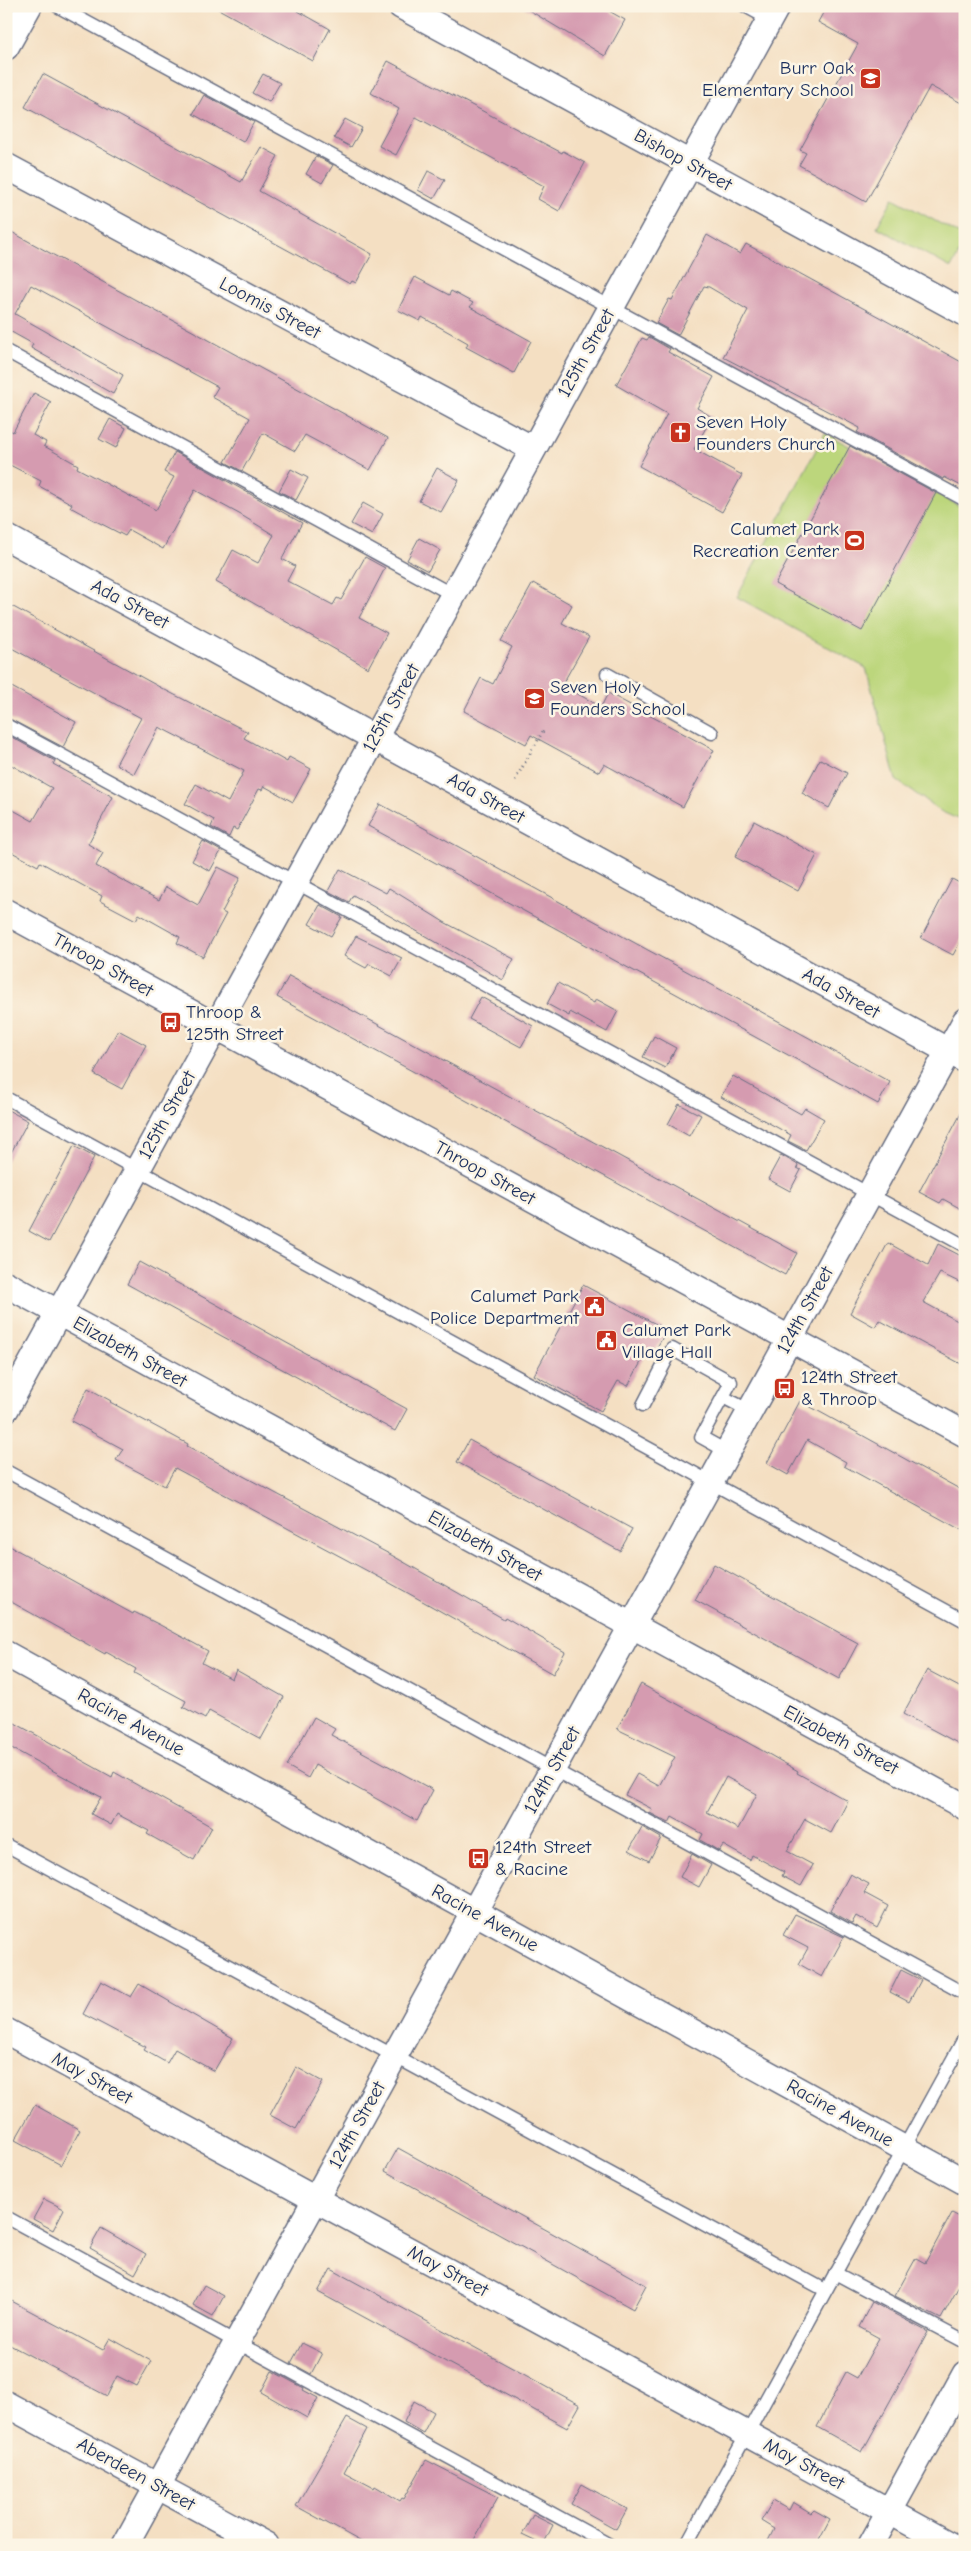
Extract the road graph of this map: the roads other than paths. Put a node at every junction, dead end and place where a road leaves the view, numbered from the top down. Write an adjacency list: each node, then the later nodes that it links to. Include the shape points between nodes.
1 (29, 6): 6 (street)
2 (58, 6): 9 (lane)
3 (401, 6): 7 (street, Bishop Street)
4 (745, 6): 5 (lane)
5 (773, 13): 7 (street, 125th Street)
6 (6, 47)
7 (690, 164): 9 (street, 125th Street); 10 (street, Bishop Street)
8 (6, 166): 12 (street, Loomis Street)
9 (611, 308): 12 (street, 125th Street); 13 (lane)
10 (965, 313)
11 (6, 351): 15 (lane)
12 (533, 449): 15 (street, 125th Street)
13 (965, 500)
14 (6, 537): 19 (street, Ada Street)
15 (453, 595): 19 (street, 125th Street)
16 (607, 674): 18 (lane)
17 (6, 724): 20 (lane)
18 (712, 733)
19 (376, 737): 20 (street, 125th Street); 24 (street, Ada Street)
20 (296, 882): 23 (street, 125th Street); 27 (lane)
21 (6, 912): 23 (street, Throop Street)
22 (965, 1021): 24 (street, 124th Street)
23 (216, 1026): 26 (street, 125th Street); 31 (street, Throop Street)
24 (957, 1055): 27 (street, 124th Street)
25 (6, 1098): 26 (lane)
26 (138, 1170): 30 (street, 125th Street); 39 (lane)
27 (870, 1194): 28 (lane); 31 (street, 124th Street)
28 (965, 1246)
29 (6, 1284): 30 (street, Elizabeth Street)
30 (59, 1313): 34 (street, 125th Street); 41 (street, Elizabeth Street)
31 (790, 1338): 35 (street, 124th Street); 36 (street, Throop Street)
32 (723, 1397): 33 (lane, via 731,1382 672,1349); 35 (lane); 37 (lane, via 701,1437)
33 (643, 1405)
34 (6, 1409)
35 (750, 1411): 37 (street, 124th Street)
36 (965, 1434)
37 (728, 1452): 39 (street, 124th Street)
38 (6, 1471): 43 (lane)
39 (710, 1483): 40 (lane); 41 (street, 124th Street)
40 (965, 1621)
41 (632, 1626): 43 (street, 124th Street); 44 (street, Elizabeth Street)
42 (6, 1654): 46 (street, Racine Avenue)
43 (552, 1769): 46 (street, 124th Street); 47 (lane)
44 (965, 1807)
45 (6, 1846): 50 (lane)
46 (474, 1911): 50 (street, 124th Street); 51 (street, Racine Avenue)
47 (965, 1994)
48 (6, 2031): 53 (street, May Street)
49 (965, 2037): 51 (lane)
50 (395, 2056): 53 (street, 124th Street); 56 (lane)
51 (904, 2148): 52 (street, Racine Avenue); 55 (lane)
52 (965, 2182)
53 (316, 2200): 58 (street, 124th Street); 61 (street, May Street)
54 (6, 2217): 58 (lane)
55 (835, 2273): 56 (lane); 57 (lane)
56 (826, 2290): 61 (lane)
57 (965, 2342)
58 (236, 2343): 62 (street, 124th Street); 66 (lane)
59 (965, 2374): 63 (street)
60 (6, 2404): 62 (street, Aberdeen Street)
61 (747, 2434): 63 (street, May Street); 67 (lane)
62 (158, 2486): 64 (street, 124th Street); 65 (street, Aberdeen Street)
63 (889, 2511): 68 (street); 69 (street, May Street)
64 (126, 2545)
65 (266, 2545)
66 (610, 2545)
67 (686, 2545)
68 (871, 2545)
69 (952, 2545)

